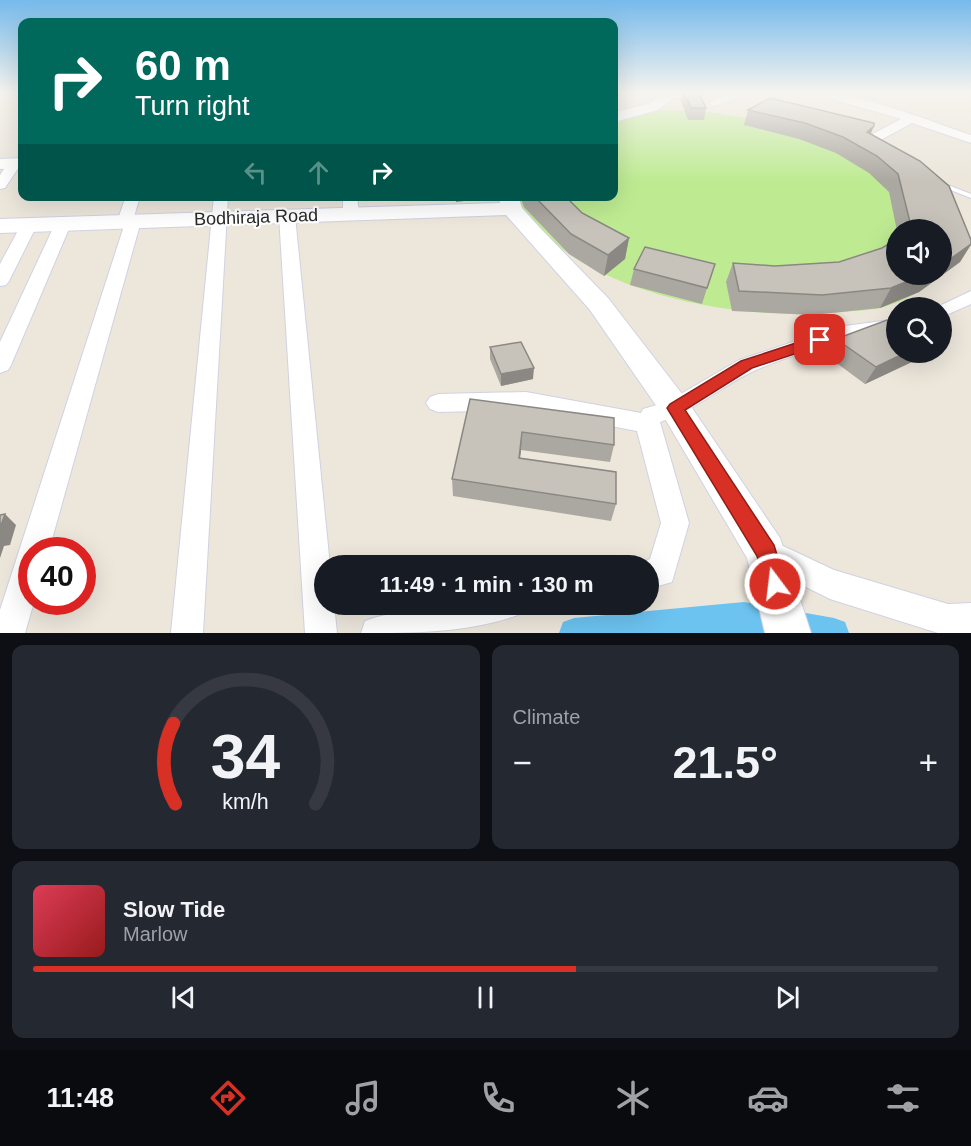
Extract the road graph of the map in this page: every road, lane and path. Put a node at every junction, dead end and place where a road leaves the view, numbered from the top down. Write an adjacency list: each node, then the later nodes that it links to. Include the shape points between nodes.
1 (905, 122): 3 (street)
2 (918, 122): 4 (street)
3 (873, 139)
4 (971, 139)
5 (12, 164): 7 (street)
6 (935, 183): 8 (lane)
7 (0, 184)
8 (971, 196)
9 (132, 201): 14 (street)
10 (510, 203): 11 (street, Bodhiraja Road); 24 (street, via 599,304)
11 (351, 205): 13 (street, Bodhiraja Road)
12 (221, 208): 13 (street, Bodhiraja Road); 14 (street, Bodhiraja Road); 33 (street)
13 (287, 216): 34 (street)
14 (129, 222): 15 (street, Bodhiraja Road); 26 (street)
15 (63, 224): 16 (street, Bodhiraja Road); 22 (street)
16 (29, 225): 17 (street, Bodhiraja Road); 18 (street)
17 (0, 226)
18 (0, 281)
19 (971, 297): 20 (street)
20 (952, 306)
21 (886, 327): 24 (street, via 838,334 747,364)
22 (0, 365)
23 (438, 403): 25 (street, via 526,401)
24 (675, 408): 25 (street, via 651,416); 27 (street)
25 (647, 424): 28 (street, via 675,523)
26 (38, 537)
27 (771, 568): 31 (street, via 948,620); 36 (street)
28 (659, 571)
29 (18, 604): 32 (street)
30 (458, 615): 35 (street)
31 (971, 620)
32 (9, 633)
33 (187, 633)
34 (321, 633)
35 (378, 633)
36 (788, 633)

